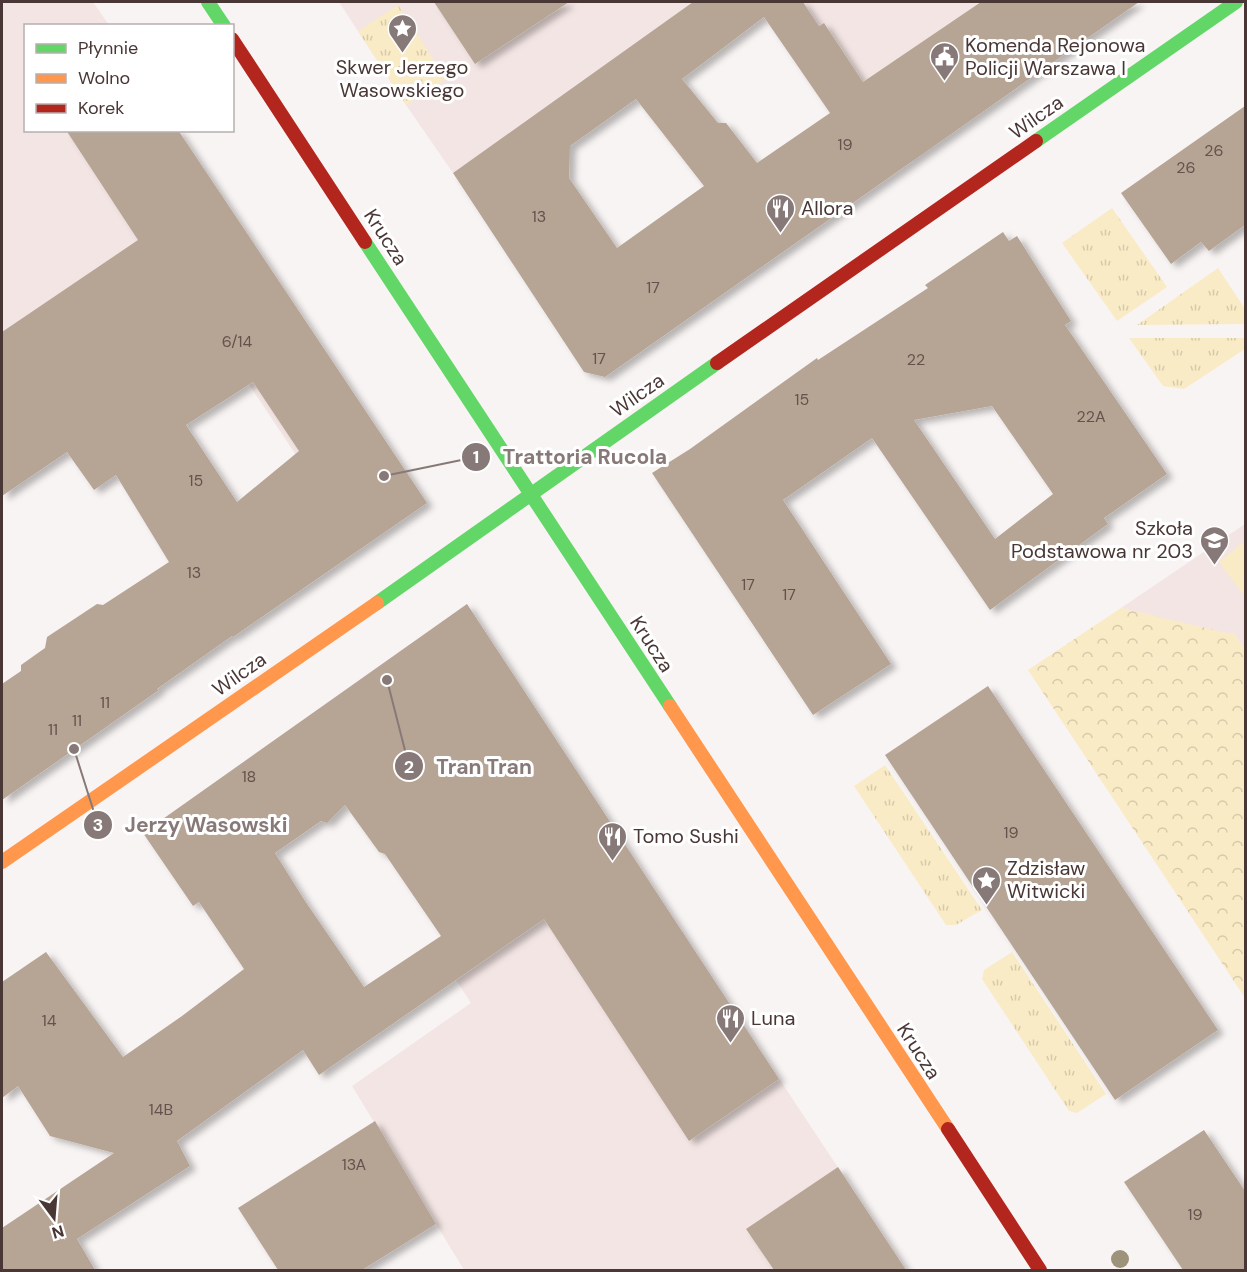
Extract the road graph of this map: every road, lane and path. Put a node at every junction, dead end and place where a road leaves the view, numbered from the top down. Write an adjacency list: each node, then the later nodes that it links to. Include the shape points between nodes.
1 (208, 2): 3 (street)
2 (1236, 2): 5 (street, Wilcza)
3 (223, 24)
4 (234, 42): 5 (street, Krucza)
5 (531, 492): 6 (street, Wilcza, via 450,553); 7 (street, Krucza)
6 (2, 862)
7 (1040, 1270)

